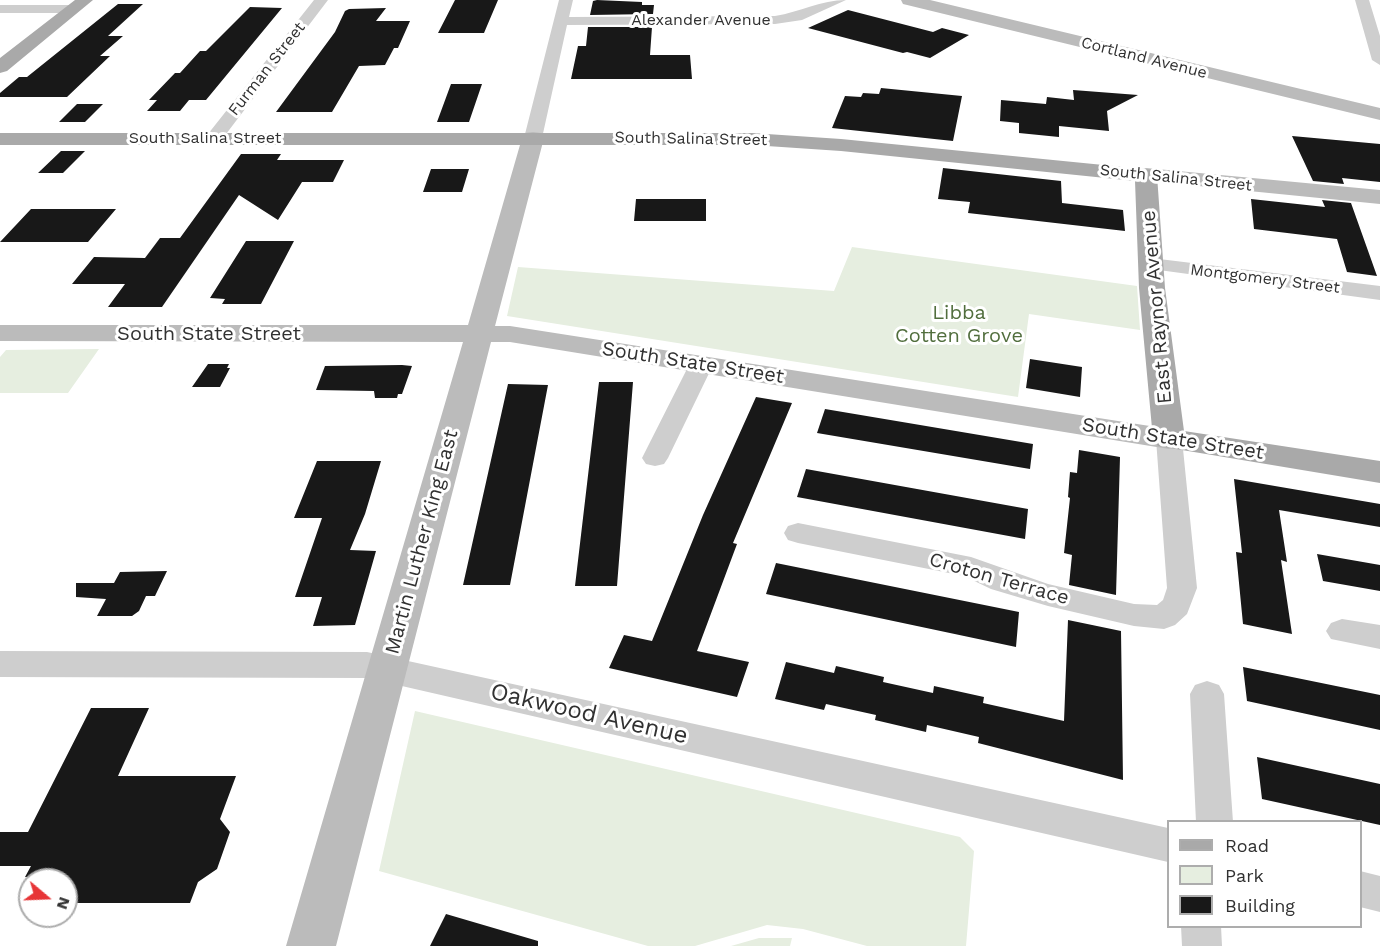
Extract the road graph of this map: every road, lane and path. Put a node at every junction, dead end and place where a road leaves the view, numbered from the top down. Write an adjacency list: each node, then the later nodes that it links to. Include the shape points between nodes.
1 (321, 0): 16 (street, Furman Street)
2 (566, 0): 9 (street)
3 (839, 0): 10 (street, Alexander Avenue, via 797,17)
4 (909, 0): 14 (street, Cortland Avenue)
5 (1363, 1): 6 (street); 12 (street)
6 (1380, 4)
7 (79, 5): 8 (street); 13 (main road)
8 (0, 9)
9 (560, 21): 10 (street, Alexander Avenue); 17 (street)
10 (753, 21): 11 (street)
11 (757, 40)
12 (1380, 60)
13 (0, 67)
14 (1380, 114)
15 (0, 138): 16 (main road, South Salina Street)
16 (214, 138): 17 (main road, South Salina Street)
17 (533, 138): 18 (main road, South Salina Street, via 789,141); 23 (street, Martin Luther King East)
18 (1146, 175): 19 (street, South Salina Street); 20 (main road, East Raynor Avenue)
19 (1380, 198)
20 (1151, 264): 21 (street, Montgomery Street); 25 (main road, East Raynor Avenue)
21 (1380, 293)
22 (0, 333): 23 (street, South State Street)
23 (480, 333): 24 (street, South State Street, via 510,334); 32 (street, Martin Luther King East)
24 (701, 365): 25 (street, South State Street); 26 (street)
25 (1169, 439): 27 (main road, South State Street); 28 (street, Croton Terrace, via 1182,588 1176,606 1164,617 1134,615 1048,595 971,567)
26 (655, 458)
27 (1380, 472)
28 (798, 533)
29 (1342, 631): 30 (street)
30 (1380, 638)
31 (0, 664): 32 (street, Oakwood Avenue, via 345,664)
32 (387, 668): 35 (street, Oakwood Avenue); 39 (street, Martin Luther King East)
33 (1207, 694): 34 (street)
34 (1215, 820)
35 (1167, 845)
36 (1362, 890): 37 (street)
37 (1380, 894)
38 (1201, 928): 40 (street)
39 (310, 946)
40 (1202, 946)

